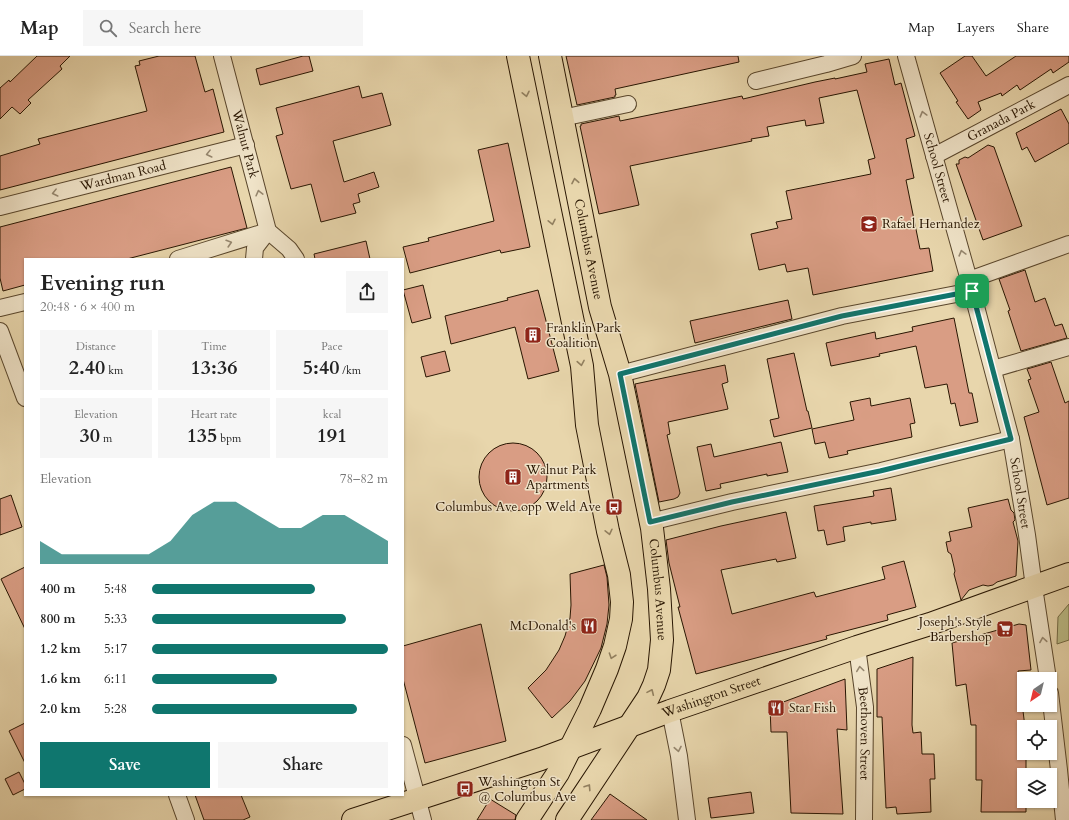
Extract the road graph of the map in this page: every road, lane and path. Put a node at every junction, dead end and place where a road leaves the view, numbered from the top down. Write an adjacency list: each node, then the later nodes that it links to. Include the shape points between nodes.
1 (222, 56): 10 (street, Walnut Park)
2 (518, 56): 35 (main road, one-way to 35, via 582,366 587,425 621,587 621,618 614,652)
3 (550, 56): 9 (main road, Columbus Avenue)
4 (853, 56): 6 (street)
5 (906, 56): 11 (street, School Street, one-way to 5)
6 (756, 81)
7 (1069, 85): 11 (street, Granada Park)
8 (628, 104): 9 (street)
9 (562, 118): 24 (main road, Columbus Avenue, one-way to 9, via 600,307)
10 (246, 145): 12 (street, Wardman Road, one-way to 12); 13 (street, Walnut Park, one-way to 10)
11 (934, 156): 18 (street, School Street, one-way to 11)
12 (0, 207)
13 (268, 231): 15 (street, one-way to 13); 16 (street, via 255,248); 17 (street)
14 (1069, 244): 18 (street)
15 (181, 258)
16 (254, 258)
17 (295, 258)
18 (970, 286): 23 (street, School Street); 24 (street, via 842,316)
19 (24, 302): 20 (street)
20 (0, 308)
21 (0, 331): 25 (street)
22 (1069, 347): 23 (street)
23 (993, 369): 26 (street, School Street)
24 (620, 374): 27 (main road, Columbus Avenue)
25 (24, 395)
26 (1011, 439): 27 (street); 29 (street, School Street)
27 (650, 522): 34 (main road, Columbus Avenue, one-way to 27, via 648,698 659,670 662,636 660,603)
28 (1069, 574): 29 (main road, Washington Street)
29 (1034, 587): 30 (main road, Washington Street); 31 (street, School Street, one-way to 29)
30 (857, 646): 32 (main road, Washington Street); 46 (street, Beethoven Street, one-way to 30, via 865,707)
31 (1047, 672)
32 (670, 711): 34 (main road, Washington Street); 45 (street, one-way to 45)
33 (1054, 712): 37 (street)
34 (631, 726): 35 (main road, Washington Street); 44 (main road, Columbus Avenue, one-way to 34)
35 (572, 748): 39 (main road, Washington Street); 43 (main road, via 555,779)
36 (404, 749): 39 (street)
37 (1064, 769): 47 (street)
38 (177, 796): 40 (street)
39 (417, 798): 41 (main road, Washington Street); 42 (street)
40 (186, 820)
41 (353, 820)
42 (423, 820)
43 (526, 820)
44 (567, 820)
45 (687, 820)
46 (864, 820)
47 (1064, 820)

